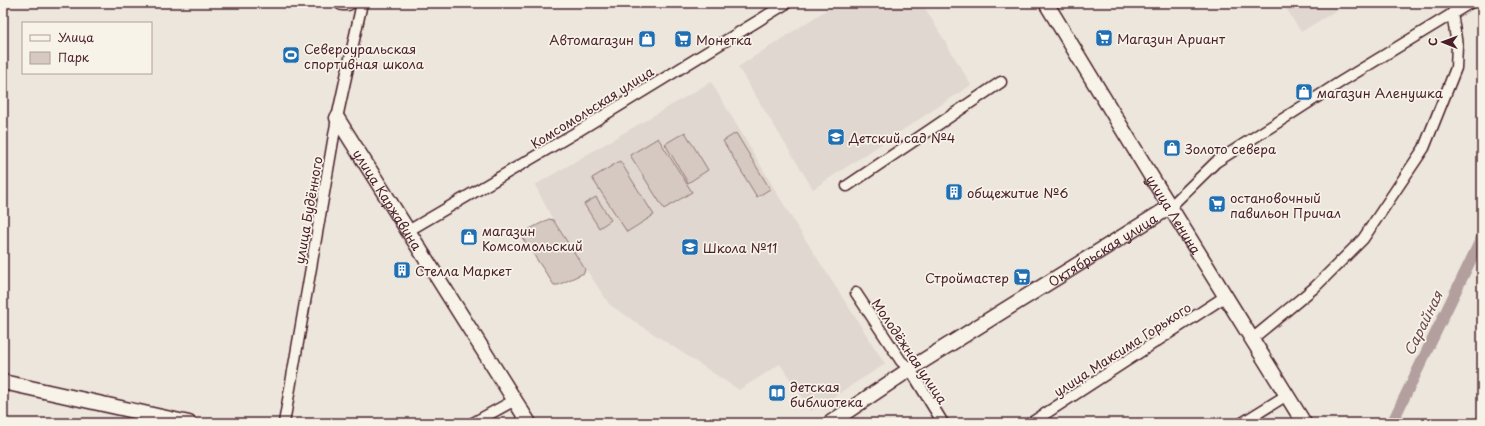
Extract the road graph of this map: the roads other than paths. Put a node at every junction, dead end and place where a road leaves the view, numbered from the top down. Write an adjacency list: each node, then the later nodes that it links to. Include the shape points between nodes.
1 (342, 3): 2 (street)
2 (348, 3)
3 (362, 3): 9 (street, улица Будённого)
4 (787, 3): 12 (street, Комсомольская улица, via 575,134)
5 (1046, 3): 11 (street, улица Ленина)
6 (1470, 3): 7 (street, Октябрьская улица)
7 (1452, 13): 11 (street, Октябрьская улица, via 1216,162); 15 (street, via 1457,45 1456,68 1424,148 1363,239 1314,288)
8 (1001, 82): 10 (street)
9 (337, 118): 12 (street, улица Каржавина); 21 (street, улица Будённого)
10 (847, 186)
11 (1170, 207): 14 (street, улица Ленина); 16 (street, Октябрьская улица)
12 (408, 231): 19 (street, улица Каржавина)
13 (856, 293): 16 (street, Молодёжная улица, via 901,361)
14 (1226, 296): 15 (street, улица Ленина); 26 (street, улица Максима Горького)
15 (1252, 339): 18 (street, улица Ленина)
16 (910, 369): 24 (street, Октябрьская улица); 25 (street, Молодёжная улица)
17 (3, 382): 20 (street)
18 (1286, 395): 27 (street); 28 (street, улица Ленина)
19 (515, 400): 22 (street); 23 (street, улица Каржавина)
20 (189, 423)
21 (284, 423)
22 (473, 423)
23 (529, 423)
24 (830, 423)
25 (943, 423)
26 (1031, 423)
27 (1242, 423)
28 (1304, 423)

